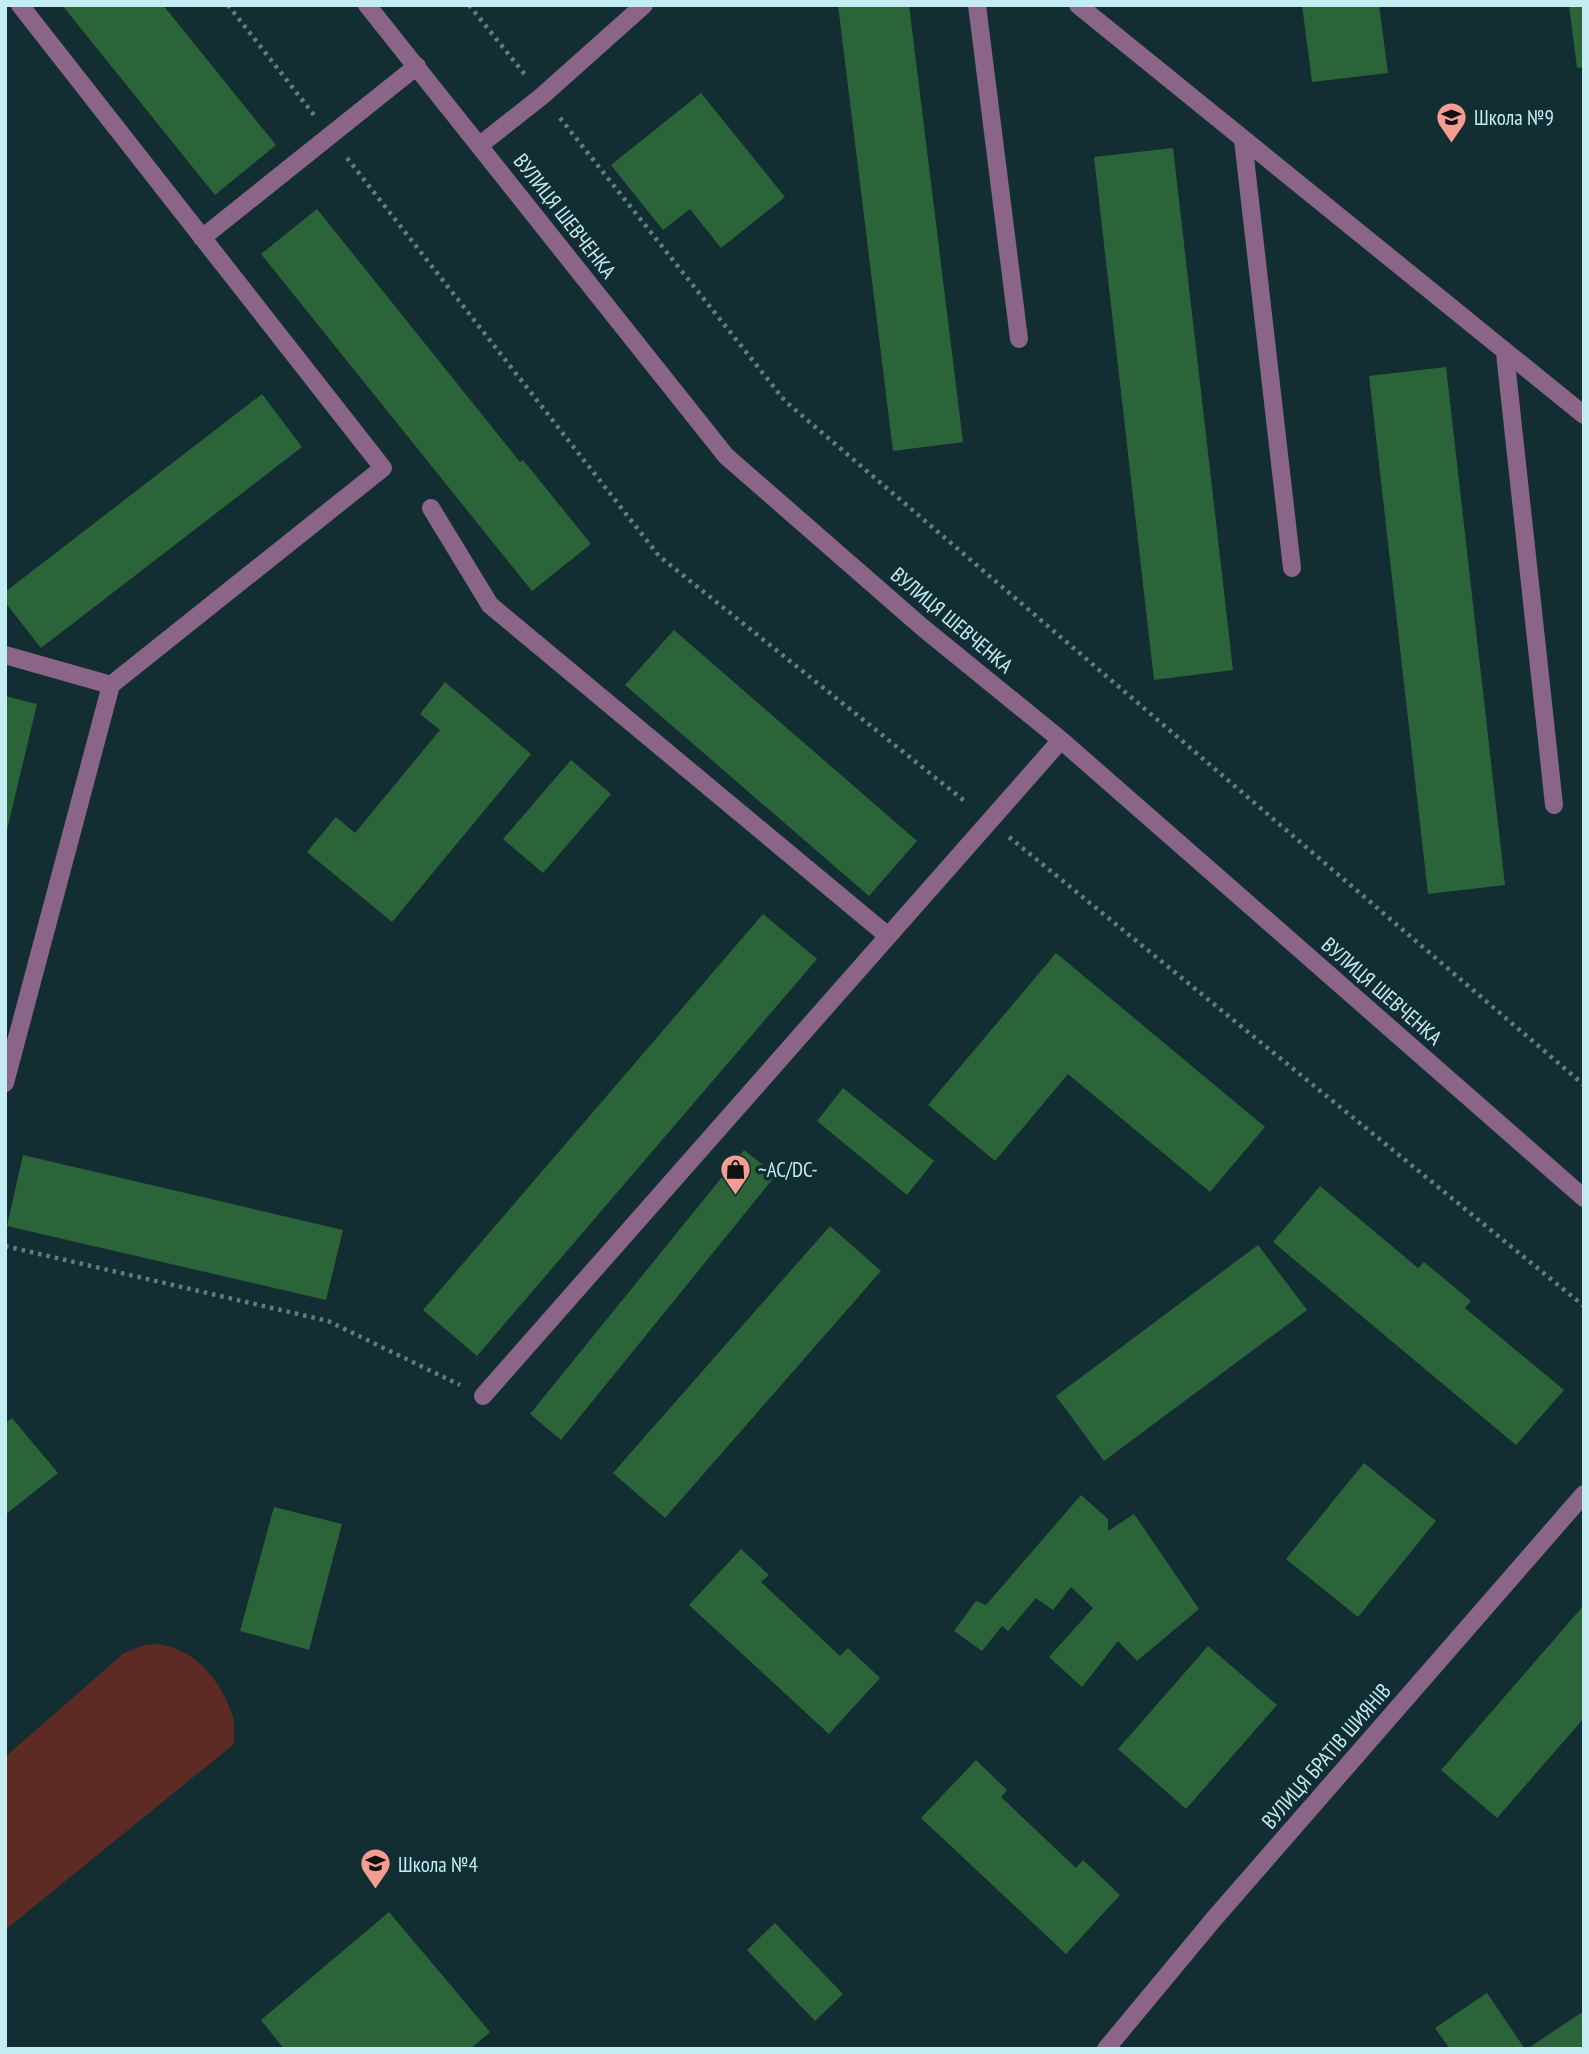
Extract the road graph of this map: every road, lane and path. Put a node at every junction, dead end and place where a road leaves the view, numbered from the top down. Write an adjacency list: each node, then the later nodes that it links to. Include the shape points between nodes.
1 (20, 5): 13 (street)
2 (228, 5): 10 (path)
3 (367, 5): 8 (street, ВУЛИЦЯ ШЕВЧЕНКА)
4 (469, 5): 9 (path)
5 (644, 5): 9 (street)
6 (977, 5): 14 (street)
7 (1078, 5): 11 (street)
8 (416, 66): 10 (street); 12 (street, ВУЛИЦЯ ШЕВЧЕНКА)
9 (542, 96): 12 (street); 26 (path, via 785,401)
10 (330, 136): 13 (street); 23 (path, via 659,556)
11 (1243, 140): 15 (street); 18 (street)
12 (480, 145): 21 (street, ВУЛИЦЯ ШЕВЧЕНКА, via 726,456)
13 (202, 239): 20 (street, via 383,468)
14 (1019, 339)
15 (1505, 352): 16 (street); 22 (street)
16 (1584, 415)
17 (431, 509): 24 (street, via 490,605)
18 (1292, 568)
19 (5, 655): 20 (street)
20 (111, 685): 25 (street)
21 (1061, 740): 23 (street); 27 (street, ВУЛИЦЯ ШЕВЧЕНКА)
22 (1554, 805)
23 (989, 821): 24 (street); 29 (path)
24 (888, 936): 30 (street)
25 (5, 1083)
26 (1584, 1085)
27 (1584, 1198)
28 (5, 1246): 30 (path, via 328,1321)
29 (1584, 1306)
30 (482, 1396)
31 (1584, 1494): 32 (street, ВУЛИЦЯ БРАТІВ ШИЯНІВ)
32 (1106, 2049)

